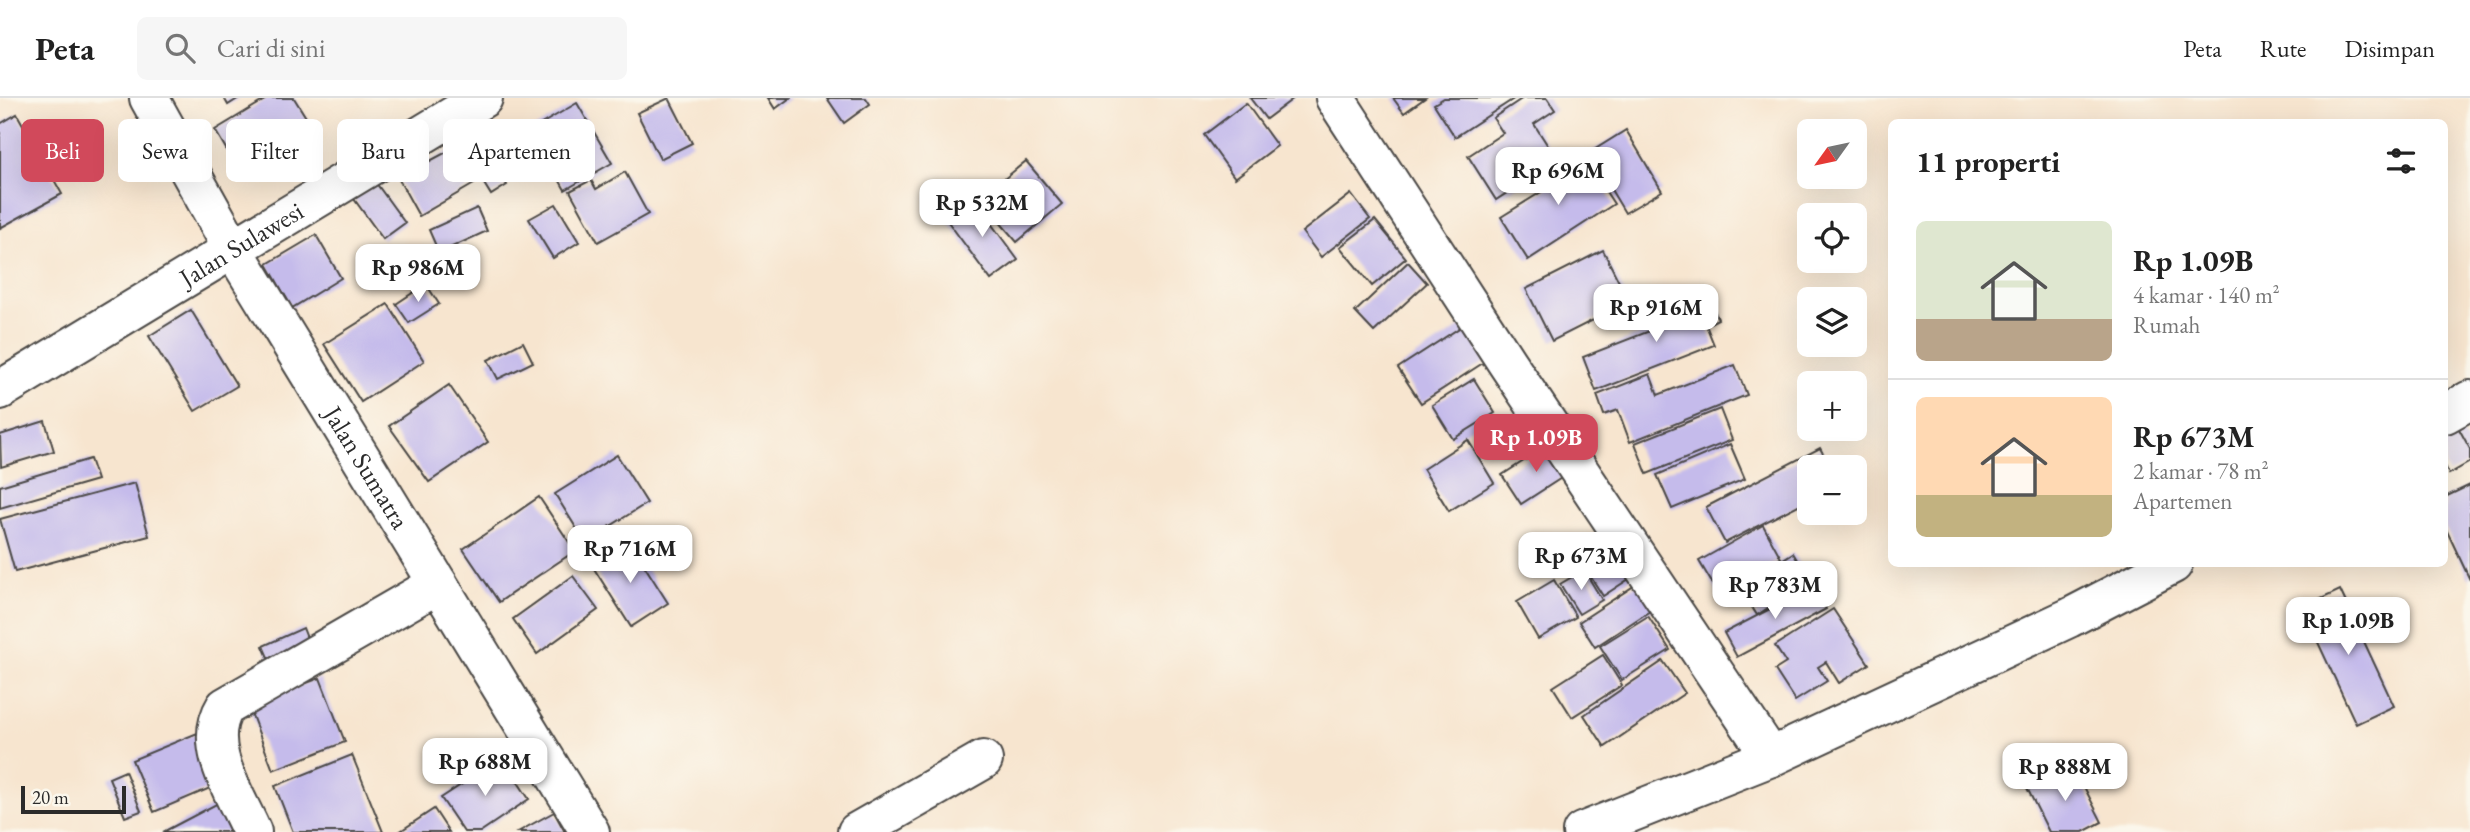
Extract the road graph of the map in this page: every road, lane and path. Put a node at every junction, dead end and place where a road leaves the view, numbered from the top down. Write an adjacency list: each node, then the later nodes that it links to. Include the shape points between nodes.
1 (149, 98): 4 (street, Jalan Sumatra)
2 (483, 98): 4 (street, Jalan Sulawesi)
3 (1335, 98): 10 (street)
4 (233, 249): 5 (street, Jalan Sulawesi); 9 (street, Jalan Sumatra)
5 (0, 390)
6 (2470, 400): 7 (street)
7 (2448, 412)
8 (2167, 567): 10 (street, via 2069,618)
9 (438, 583): 12 (street, via 225,707 216,732 217,750); 13 (street, Jalan Sumatra)
10 (1771, 757): 15 (street)
11 (983, 760): 14 (street)
12 (252, 832)
13 (590, 832)
14 (857, 832)
15 (1582, 832)

